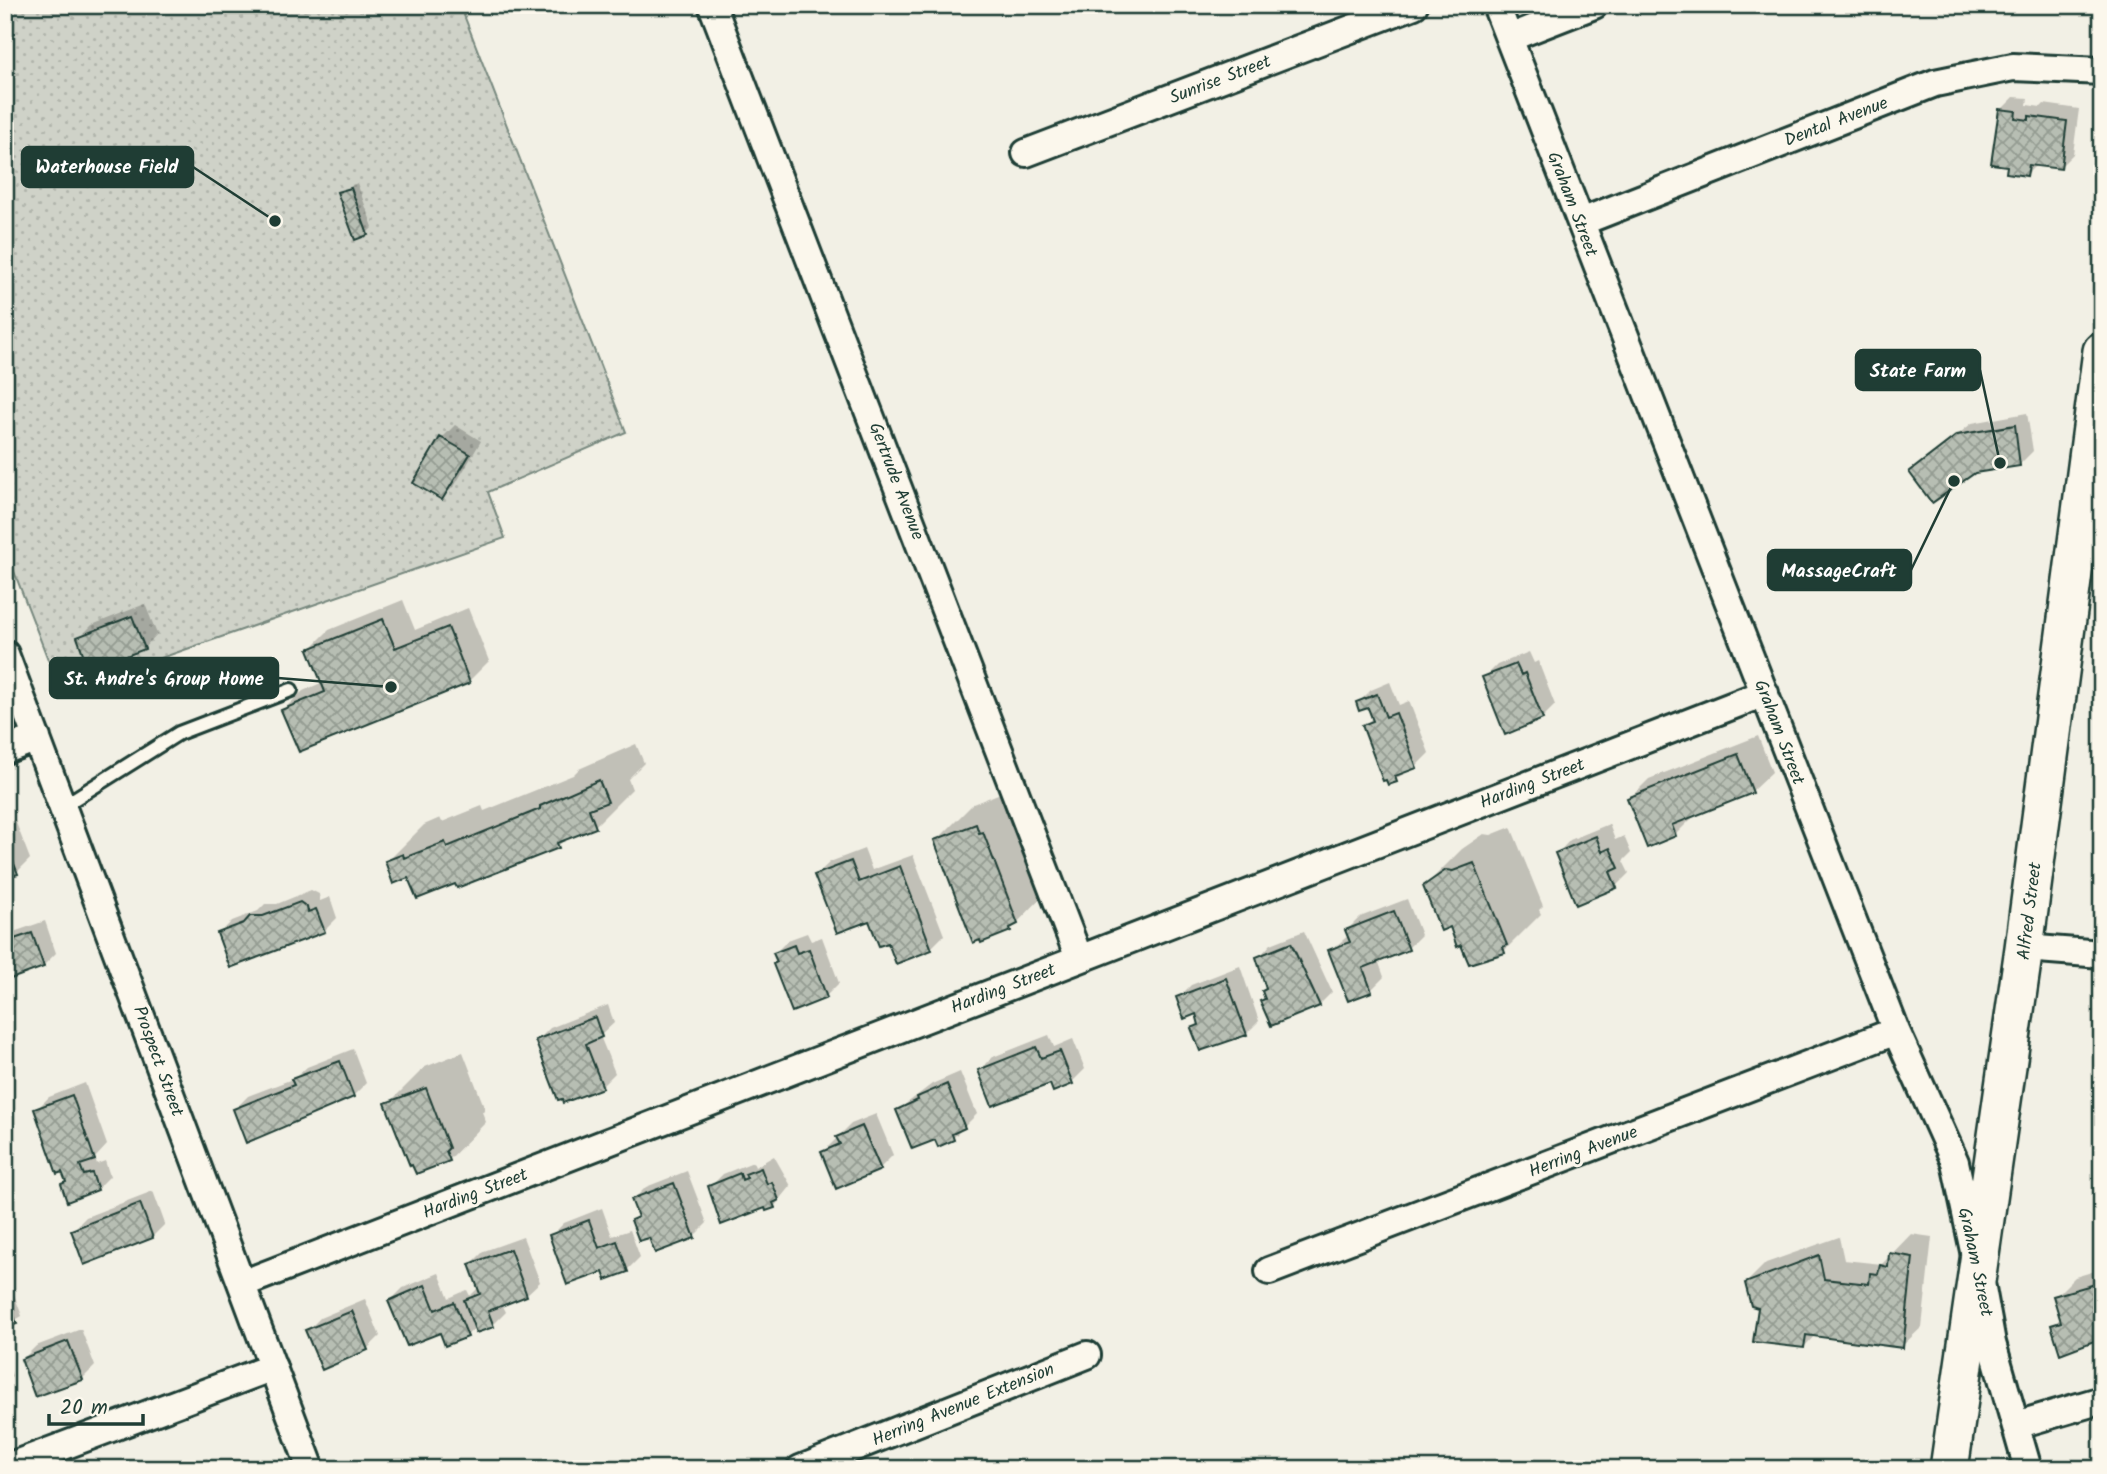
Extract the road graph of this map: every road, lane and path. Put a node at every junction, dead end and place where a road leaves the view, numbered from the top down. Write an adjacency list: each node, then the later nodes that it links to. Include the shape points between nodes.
1 (712, 5): 18 (street, Gertrude Avenue)
2 (1414, 5): 7 (street, Sunrise Street)
3 (1496, 5): 5 (street, Graham Street)
4 (1594, 5): 5 (street)
5 (1509, 38): 8 (street, Graham Street)
6 (2102, 71): 8 (street, Dental Avenue, via 2013,66 1935,83)
7 (1026, 153)
8 (1581, 222): 12 (street, Graham Street)
9 (2102, 351): 16 (main road, Alfred Street)
10 (5, 654): 13 (street, Prospect Street)
11 (291, 690): 15 (lane, via 179,733)
12 (1765, 693): 18 (street, Harding Street); 19 (street, Graham Street)
13 (37, 738): 14 (street); 15 (street, Prospect Street)
14 (5, 750)
15 (63, 806): 22 (street, Prospect Street)
16 (2024, 948): 17 (street); 20 (main road, Alfred Street)
17 (2102, 954)
18 (1079, 958): 22 (street, Harding Street)
19 (1896, 1031): 20 (street, Graham Street, via 1955,1162); 21 (street, Herring Avenue)
20 (1978, 1267): 26 (street, Graham Street, via 1992,1343); 30 (main road, Alfred Street)
21 (1269, 1271)
22 (242, 1284): 24 (street, Prospect Street)
23 (1087, 1354): 29 (street, Herring Avenue Extension)
24 (273, 1367): 27 (street); 28 (street, Prospect Street)
25 (2102, 1400): 26 (street)
26 (2016, 1425): 31 (street, Graham Street)
27 (5, 1468)
28 (311, 1469)
29 (800, 1469)
30 (1949, 1469)
31 (2028, 1469)

